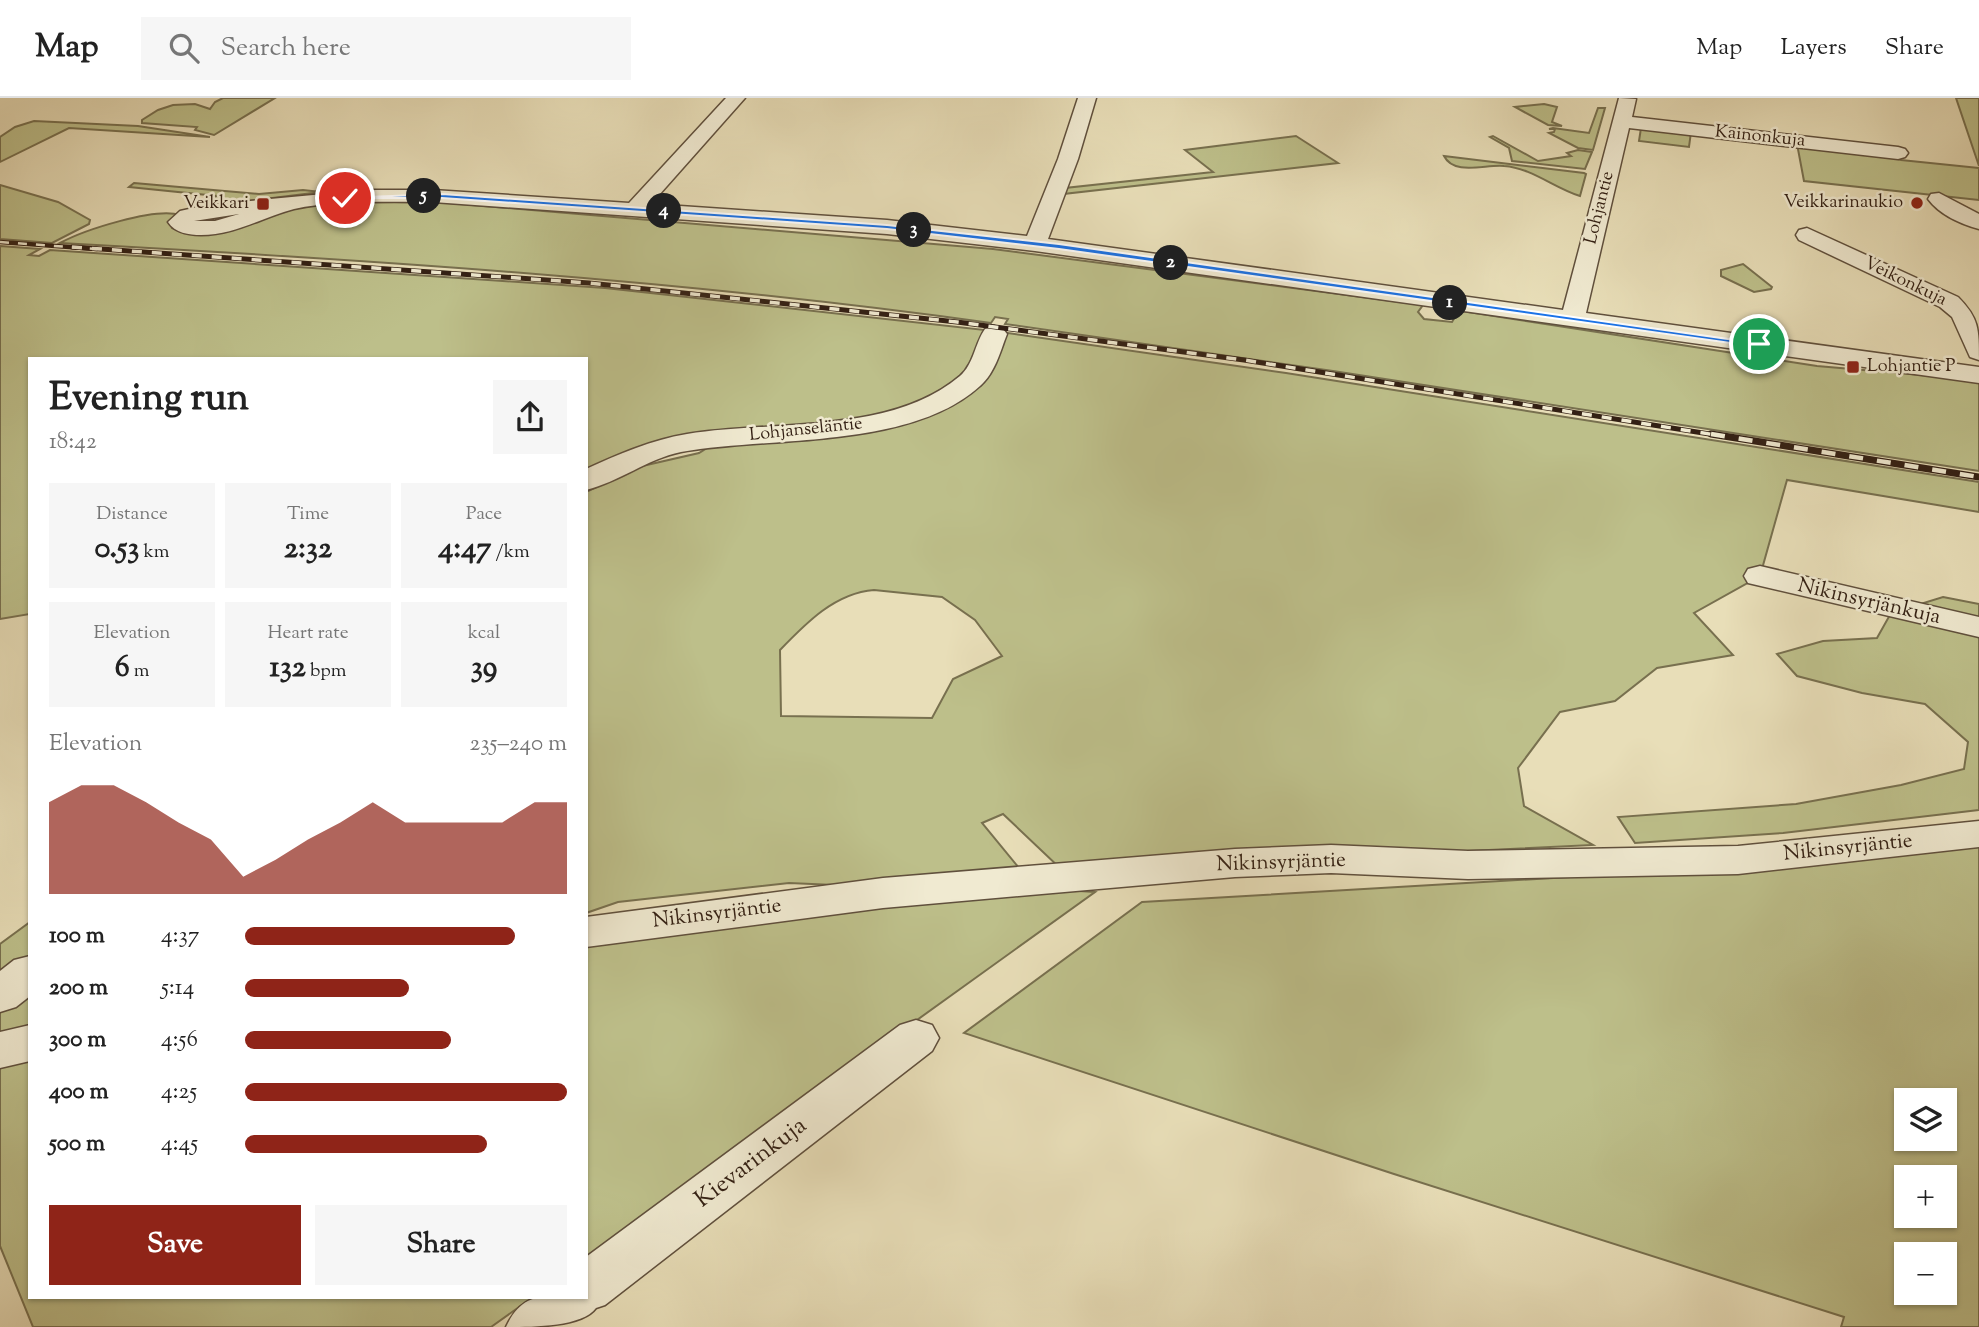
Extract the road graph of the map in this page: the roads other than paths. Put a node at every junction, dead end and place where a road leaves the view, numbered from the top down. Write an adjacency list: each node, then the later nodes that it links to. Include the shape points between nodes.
1 (736, 98): 8 (street)
2 (1087, 98): 11 (street)
3 (1628, 98): 4 (street, Lohjantie)
4 (1622, 122): 5 (street, Kainonkuja); 12 (street, Lohjantie)
5 (1898, 153)
6 (1939, 199): 9 (street)
7 (288, 204): 8 (street, via 367,196 442,196)
8 (635, 209): 11 (street, via 887,227)
9 (1979, 222)
10 (1807, 235): 14 (street, Veikonkuja, via 1949,302 1963,314)
11 (1035, 244): 12 (street)
12 (1573, 317): 15 (street)
13 (994, 334): 16 (street, Lohjanseläntie, via 969,383 915,410 849,426 689,442 629,459)
14 (1979, 352)
15 (1979, 375)
16 (588, 480)
17 (1760, 576): 18 (street, Nikinsyrjänkuja)
18 (1979, 627)
19 (1979, 834): 20 (street, Nikinsyrjäntie, via 1738,860 1235,863 883,893)
20 (588, 932)
21 (28, 974): 22 (street)
22 (0, 995)
23 (916, 1038): 26 (street, Kievarinkuja)
24 (28, 1043): 25 (street)
25 (0, 1050)
26 (588, 1286)
27 (571, 1299): 28 (street)
28 (534, 1327)

